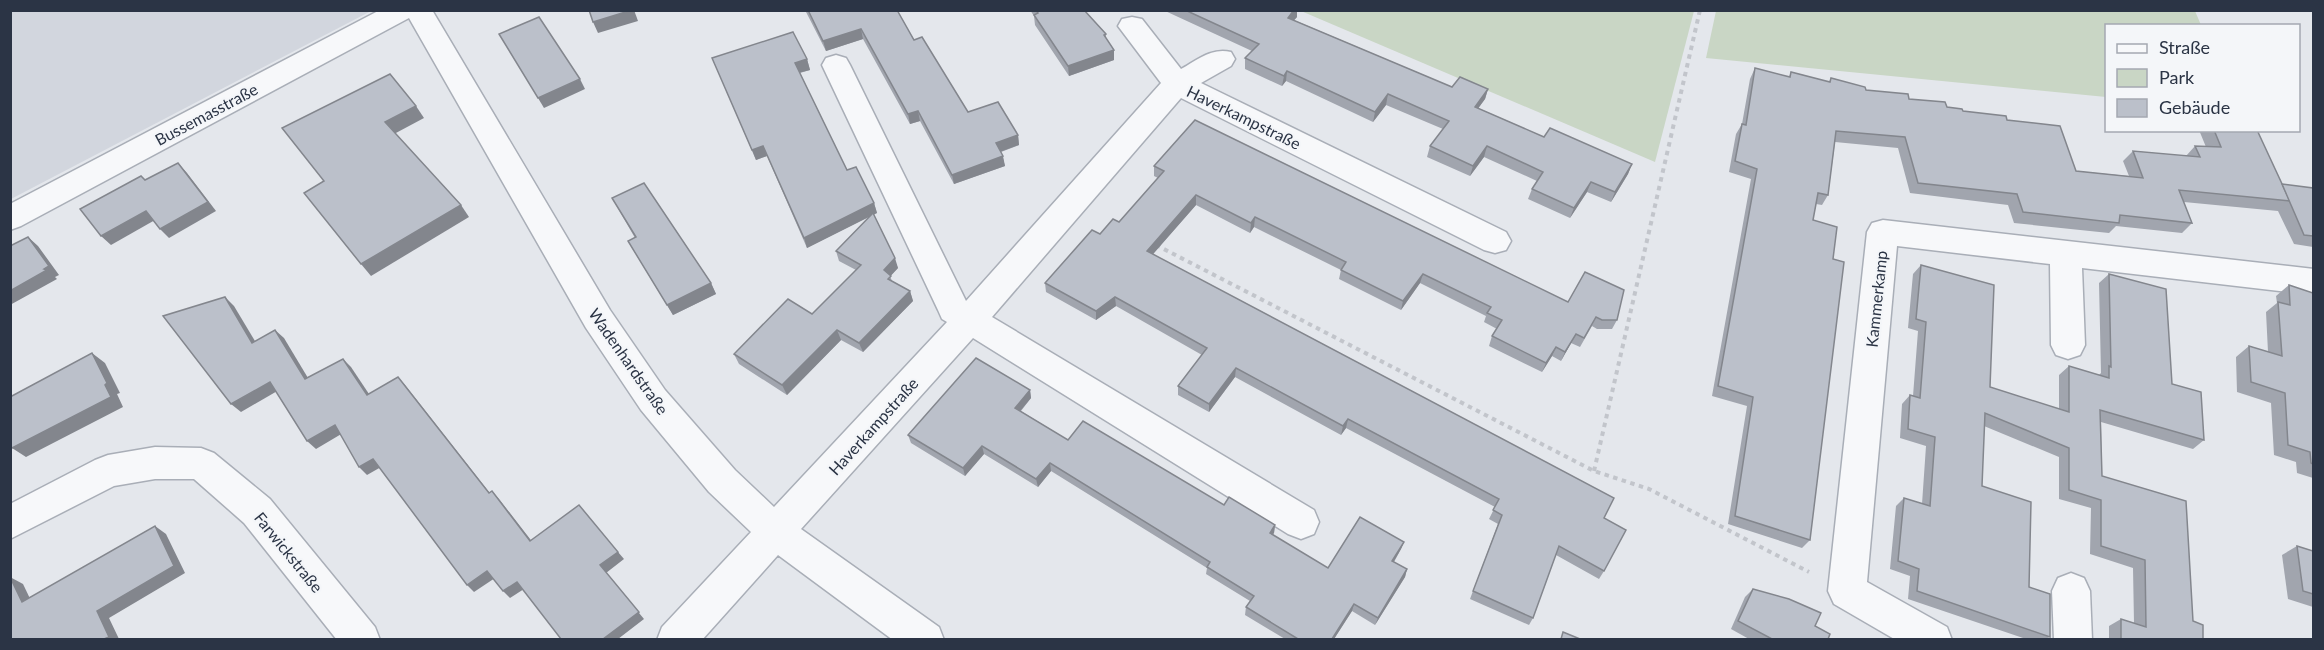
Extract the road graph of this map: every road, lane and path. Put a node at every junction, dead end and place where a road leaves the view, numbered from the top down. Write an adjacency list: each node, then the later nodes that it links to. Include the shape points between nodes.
1 (403, 10): 8 (street, Bussemasstraße)
2 (418, 10): 18 (street, Wadenhardstraße, via 598,318 653,400 722,481)
3 (1701, 10): 15 (path)
4 (1132, 26): 7 (street)
5 (1221, 59): 7 (street)
6 (836, 65): 13 (street, via 954,310)
7 (1177, 84): 10 (street, Haverkampstraße); 13 (street, Haverkampstraße)
8 (10, 218)
9 (1147, 241): 15 (path)
10 (1495, 241)
11 (2066, 255): 12 (street, Kammerkamp); 14 (street); 19 (street, Kammerkamp, via 1883,232)
12 (2313, 282)
13 (970, 319): 16 (street); 18 (street, Haverkampstraße)
14 (2068, 345)
15 (1594, 471): 19 (path, via 1649,489)
16 (1301, 522)
17 (10, 523): 21 (street, Farwickstraße, via 108,471 155,463 201,464 257,511)
18 (776, 532): 22 (street); 23 (street, Wadenhardstraße)
19 (1847, 591): 24 (street)
20 (2071, 591): 25 (street)
21 (361, 639)
22 (676, 639)
23 (925, 639)
24 (1934, 639)
25 (2073, 639)

